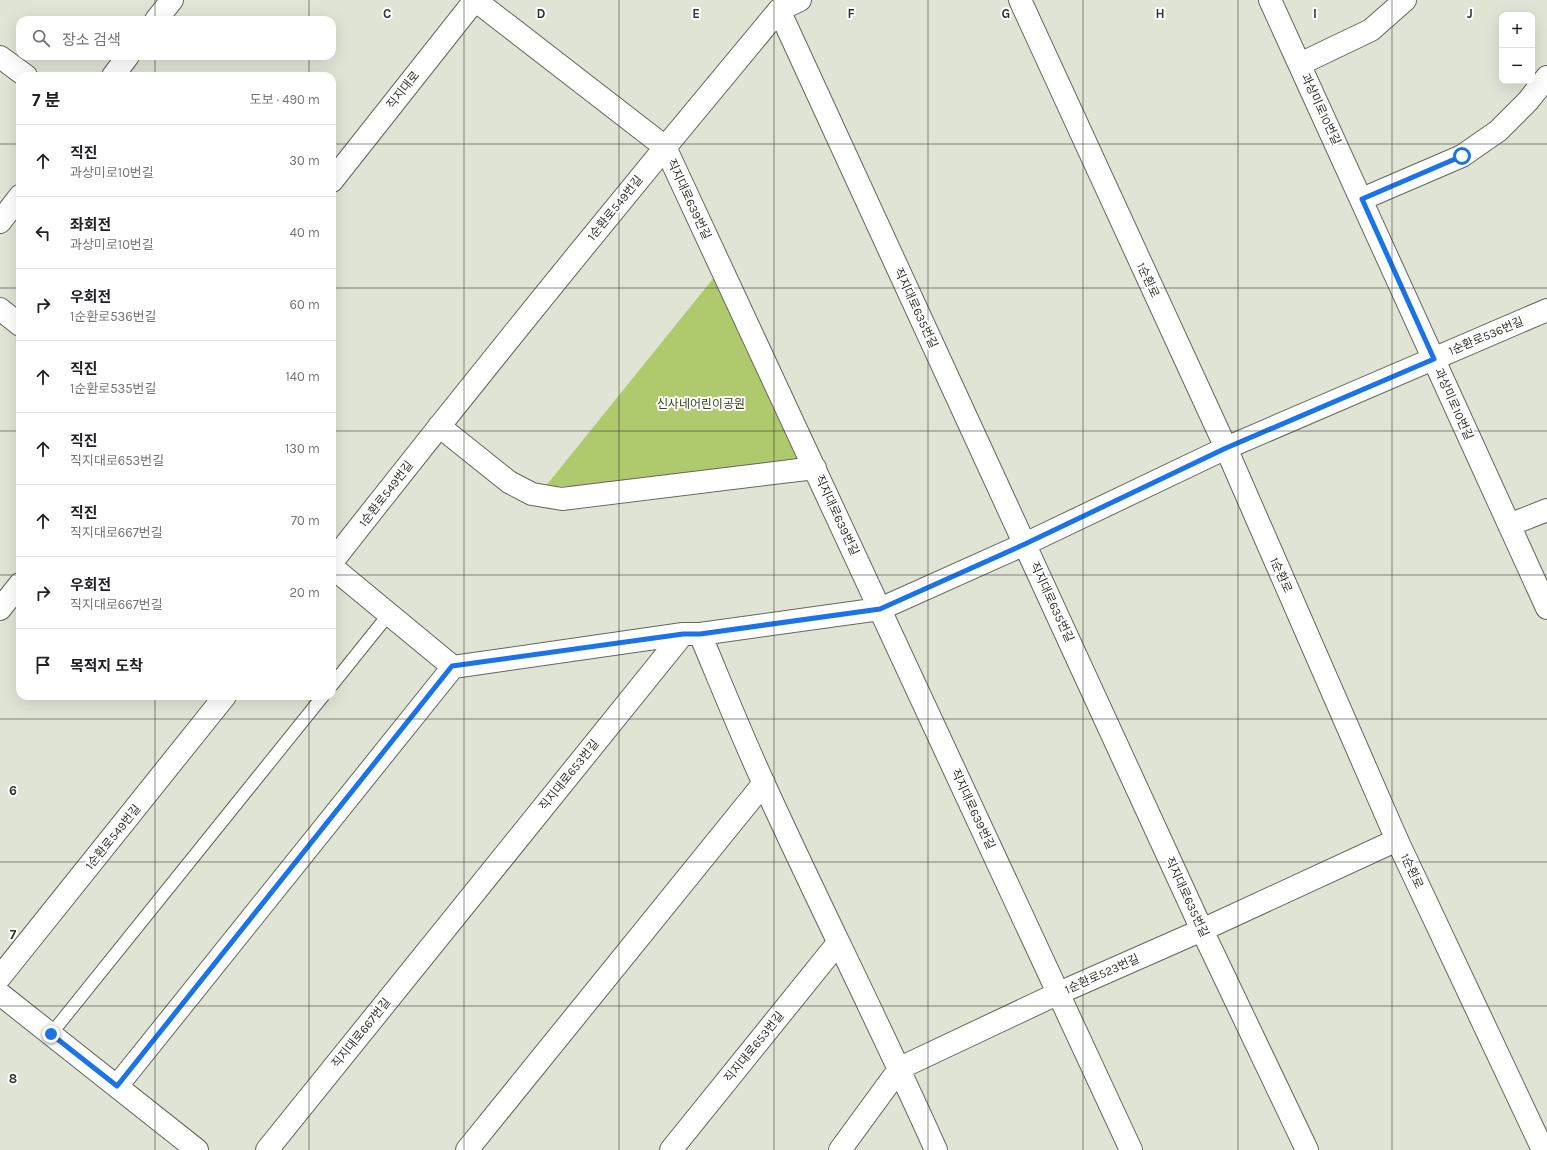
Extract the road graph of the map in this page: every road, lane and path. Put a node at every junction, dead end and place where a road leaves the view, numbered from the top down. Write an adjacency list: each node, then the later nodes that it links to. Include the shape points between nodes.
1 (172, 0): 8 (street)
2 (475, 0): 15 (street, 직지대로639번길); 16 (street, 직지대로)
3 (800, 0): 7 (street, 1순환로549번길)
4 (1020, 0): 25 (street, 1순환로)
5 (1270, 0): 11 (street, 과상미로10번길)
6 (1405, 0): 11 (street, 과상미로10번길, via 1371,30)
7 (779, 10): 15 (street, 1순환로549번길); 29 (street, 직지대로635번길)
8 (159, 16)
9 (0, 57): 12 (street)
10 (125, 60): 13 (street)
11 (1300, 64): 17 (street, 과상미로10번길)
12 (21, 72)
13 (116, 72)
14 (1547, 77): 17 (street, via 1528,102 1498,131 1462,156)
15 (664, 147): 24 (street, 1순환로549번길); 26 (street, 직지대로639번길)
16 (336, 176)
17 (1362, 199): 23 (street, 과상미로10번길)
18 (16, 201): 19 (street)
19 (0, 222)
20 (0, 310): 22 (street)
21 (1547, 310): 23 (street, 1순환로536번길)
22 (16, 322)
23 (1434, 359): 25 (street, 1순환로536번길); 28 (street, 과상미로10번길)
24 (439, 426): 26 (street, 직지대로639번길, via 509,482 532,494 562,499); 30 (street, 1순환로549번길)
25 (1226, 448): 29 (street, 1순환로536번길); 43 (street, 1순환로)
26 (815, 468): 35 (street, 직지대로639번길)
27 (1547, 510): 28 (street)
28 (1509, 524): 33 (street, 과상미로10번길)
29 (1025, 544): 35 (street, 1순환로536번길); 45 (street, 직지대로635번길)
30 (336, 557)
31 (336, 570): 36 (street)
32 (16, 589): 34 (street)
33 (1547, 608)
34 (0, 609)
35 (880, 609): 37 (street, 1순환로536번길); 48 (street, 직지대로639번길)
36 (389, 614): 38 (street); 39 (lane)
37 (691, 634): 38 (street); 42 (street); 44 (street, 직지대로653번길)
38 (452, 666): 52 (street)
39 (336, 680)
40 (222, 700): 47 (street, 1순환로549번길)
41 (320, 700): 50 (lane)
42 (764, 783): 46 (street); 55 (street)
43 (1397, 840): 45 (street, 1순환로523번길); 61 (street, 1순환로)
44 (456, 916): 54 (street, 직지대로667번길)
45 (1202, 930): 48 (street, 1순환로523번길); 60 (street, 직지대로635번길)
46 (838, 943): 51 (street); 56 (street, 직지대로653번길)
47 (0, 977)
48 (1059, 993): 51 (street, 1순환로523번길); 59 (street, 직지대로639번길)
49 (0, 994): 50 (street)
50 (51, 1034): 52 (street)
51 (900, 1068): 57 (street, 1순환로523번길); 58 (street)
52 (117, 1086): 53 (street)
53 (197, 1150)
54 (267, 1150)
55 (467, 1150)
56 (671, 1150)
57 (840, 1150)
58 (936, 1150)
59 (1132, 1150)
60 (1307, 1150)
61 (1543, 1150)

